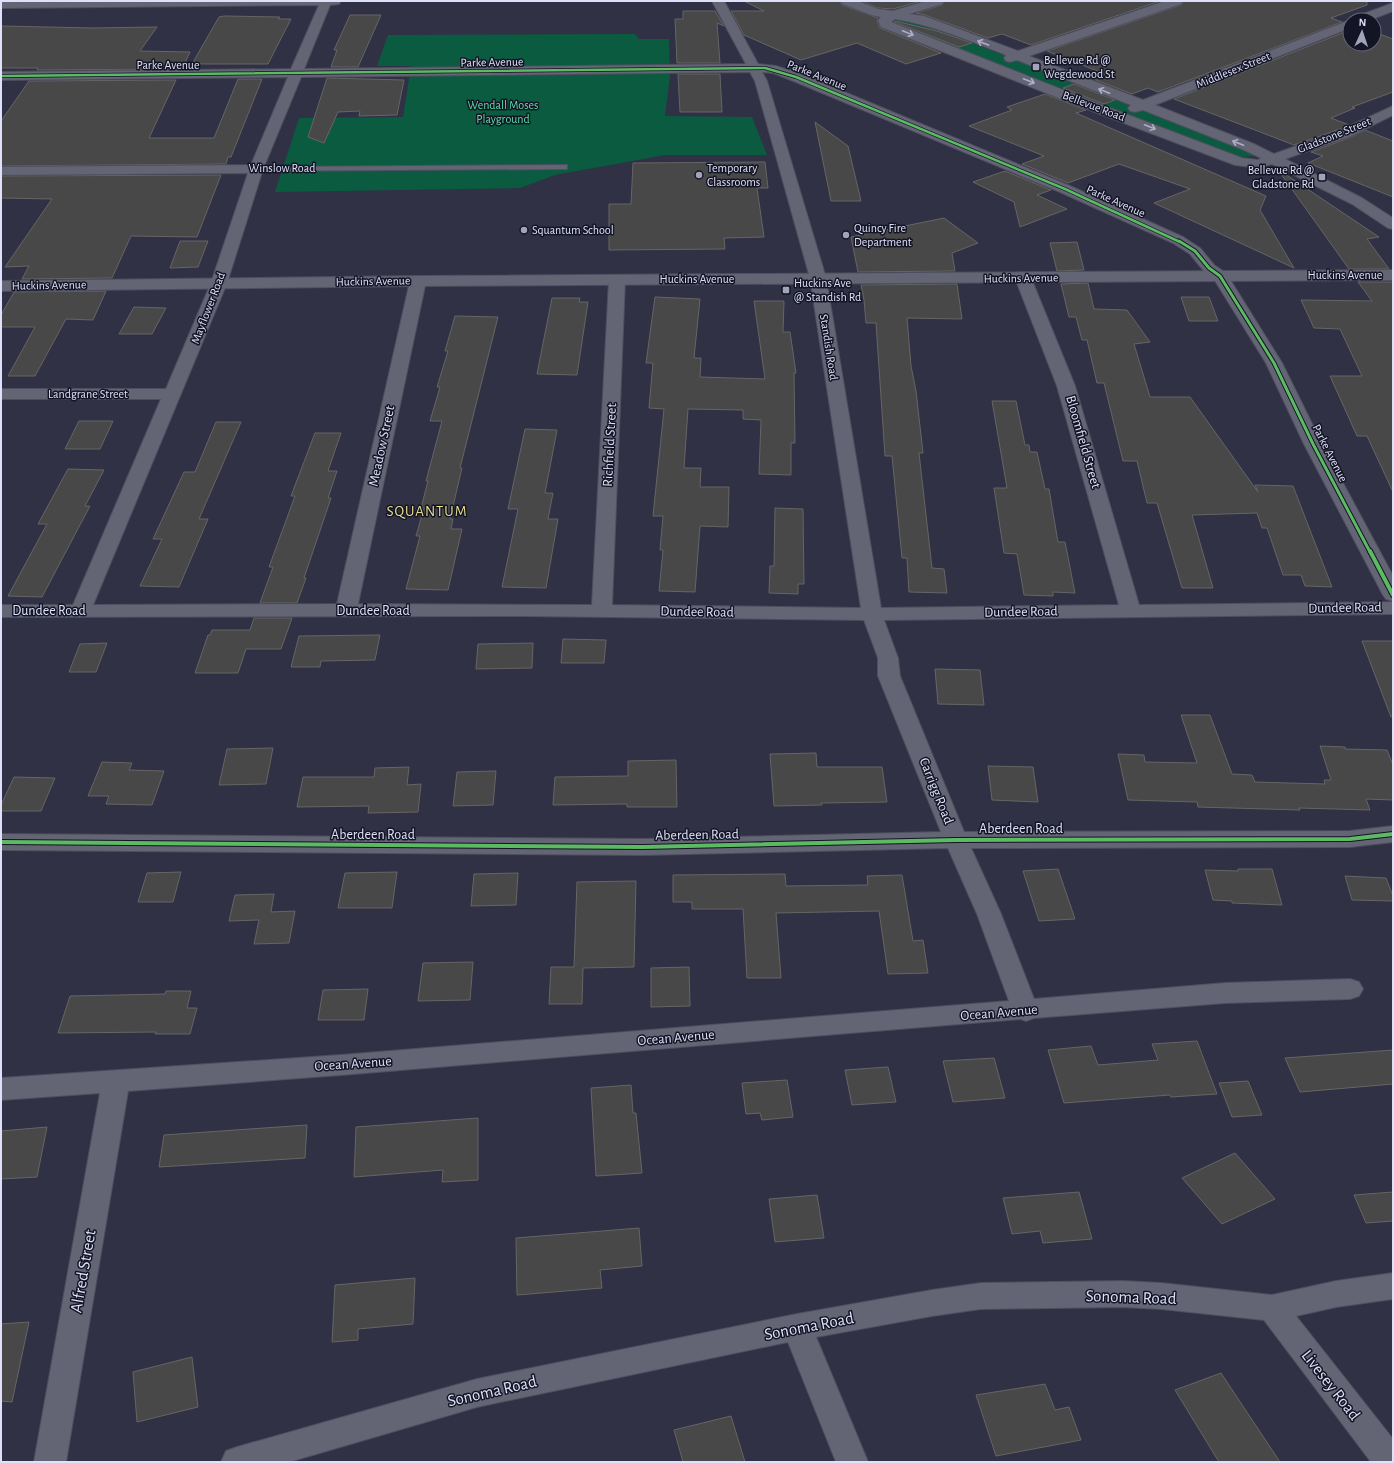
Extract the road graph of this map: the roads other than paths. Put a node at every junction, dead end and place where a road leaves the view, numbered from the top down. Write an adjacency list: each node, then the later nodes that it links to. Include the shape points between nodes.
1 (326, 1): 2 (street); 8 (street); 16 (street, Mayflower Road)
2 (334, 1)
3 (718, 1): 15 (street, Standish Road)
4 (847, 1): 11 (street, Bellevue Road, via 876,12)
5 (938, 1): 11 (street)
6 (1177, 1): 13 (street)
7 (1376, 3): 9 (street)
8 (1, 4)
9 (1392, 8): 10 (street)
10 (1381, 12)
11 (893, 15): 13 (street, Bellevue Road, one-way to 11, via 920,19); 14 (street, Bellevue Road, one-way to 14, via 884,20 884,24)
12 (1342, 27): 18 (street, Middlesex Street)
13 (1017, 56): 14 (street); 18 (street, Bellevue Road, one-way to 13)
14 (985, 64): 20 (street, Bellevue Road, one-way to 20)
15 (756, 68): 16 (street, Parke Avenue); 27 (street, Parke Avenue, via 776,70 796,77 1065,189 1178,240 1195,251 1209,268); 28 (street, Standish Road)
16 (296, 74): 17 (street, Parke Avenue); 23 (street, Mayflower Road)
17 (1, 76)
18 (1142, 106): 20 (street, Middlesex Street); 21 (street, Bellevue Road, one-way to 18)
19 (1393, 110): 21 (street, Gladstone Street, via 1346,133)
20 (1115, 114): 21 (street, Bellevue Road, one-way to 21, via 1240,162 1259,164)
21 (1274, 159): 25 (street, Bellevue Road, via 1357,201)
22 (564, 167): 23 (lane, Winslow Road)
23 (256, 169): 24 (street, Winslow Road); 32 (street, Mayflower Road)
24 (1, 171)
25 (1393, 225)
26 (1393, 275): 27 (street, Huckins Avenue)
27 (1220, 276): 29 (street, Huckins Avenue); 36 (street, Parke Avenue, via 1274,363 1313,444)
28 (818, 278): 29 (street, Huckins Avenue); 31 (street, Huckins Avenue); 43 (street, Standish Road)
29 (1023, 278): 41 (street, Bloomfield Street, via 1066,386)
30 (418, 280): 31 (street, Huckins Avenue); 32 (street, Huckins Avenue); 39 (street, Meadow Street)
31 (617, 280): 40 (street, Richfield Street)
32 (219, 283): 33 (street, Huckins Avenue); 35 (street, Mayflower Road)
33 (1, 286)
34 (3, 394): 35 (street, Landgrane Street)
35 (173, 394): 42 (street, Mayflower Road)
36 (1393, 595)
37 (1393, 608): 41 (street, Dundee Road)
38 (1, 611): 42 (street, Dundee Road)
39 (346, 611): 40 (street, Dundee Road); 42 (street, Dundee Road)
40 (602, 611): 43 (street, Dundee Road)
41 (1131, 611): 43 (street, Dundee Road)
42 (80, 612)
43 (872, 614): 45 (street, Carrigg Road, via 888,658 889,676)
44 (1393, 834): 45 (street, Aberdeen Road, via 1350,839)
45 (956, 840): 46 (street, Aberdeen Road, via 643,847); 48 (street, Carrigg Road, via 989,914)
46 (1, 842)
47 (1350, 989): 48 (street, Ocean Avenue, via 1225,993)
48 (1026, 1011): 49 (street, Ocean Avenue)
49 (116, 1080): 50 (street, Ocean Avenue); 54 (street, Alfred Street)
50 (1, 1089)
51 (1393, 1286): 52 (street, Sonoma Road, via 1336,1294)
52 (1272, 1308): 53 (street, Sonoma Road, via 1123,1294 981,1296); 57 (street, Livesey Road)
53 (797, 1327): 55 (street, Sonoma Road, via 477,1393); 56 (street)
54 (50, 1462)
55 (237, 1462)
56 (852, 1462)
57 (1391, 1462)

